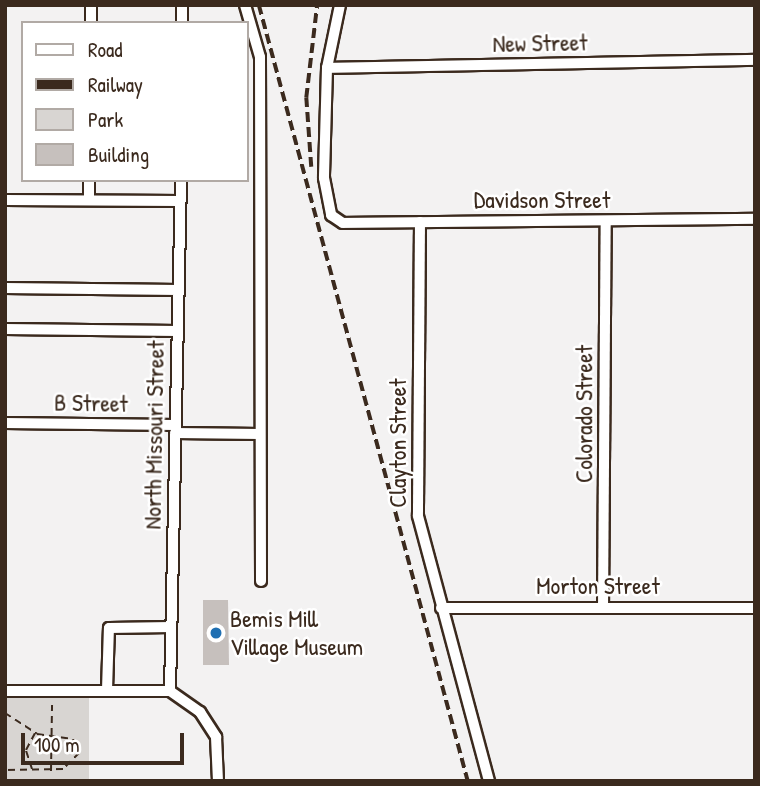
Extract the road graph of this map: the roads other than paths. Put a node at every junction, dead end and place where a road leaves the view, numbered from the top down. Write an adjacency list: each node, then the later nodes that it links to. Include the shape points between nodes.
1 (245, 5): 19 (street, via 260,57)
2 (340, 5): 4 (street)
3 (755, 60): 4 (street, New Street)
4 (327, 68): 12 (street, Davidson Street, via 324,177 331,215 343,223)
5 (89, 182): 8 (street)
6 (181, 182): 9 (street, North Missouri Street)
7 (5, 200): 8 (street)
8 (89, 200): 9 (street)
9 (180, 201): 14 (street, North Missouri Street)
10 (755, 219): 11 (street, Davidson Street)
11 (606, 221): 12 (street, Davidson Street); 21 (street, Colorado Street)
12 (420, 222): 22 (street, Clayton Street, via 418,516)
13 (5, 288): 14 (street)
14 (178, 290): 16 (street, North Missouri Street)
15 (5, 329): 16 (street)
16 (177, 331): 18 (street, North Missouri Street)
17 (5, 423): 18 (street, B Street)
18 (175, 429): 19 (street, B Street); 24 (street, North Missouri Street)
19 (260, 434): 20 (street)
20 (261, 581)
21 (603, 607): 22 (street, Morton Street); 23 (street, Morton Street)
22 (442, 608): 29 (street, Clayton Street)
23 (755, 608)
24 (171, 627): 25 (street, via 109,628); 27 (street, North Missouri Street)
25 (107, 690): 26 (street); 27 (street)
26 (5, 691)
27 (170, 691): 28 (street, via 200,712 216,737)
28 (218, 781)
29 (489, 781)

